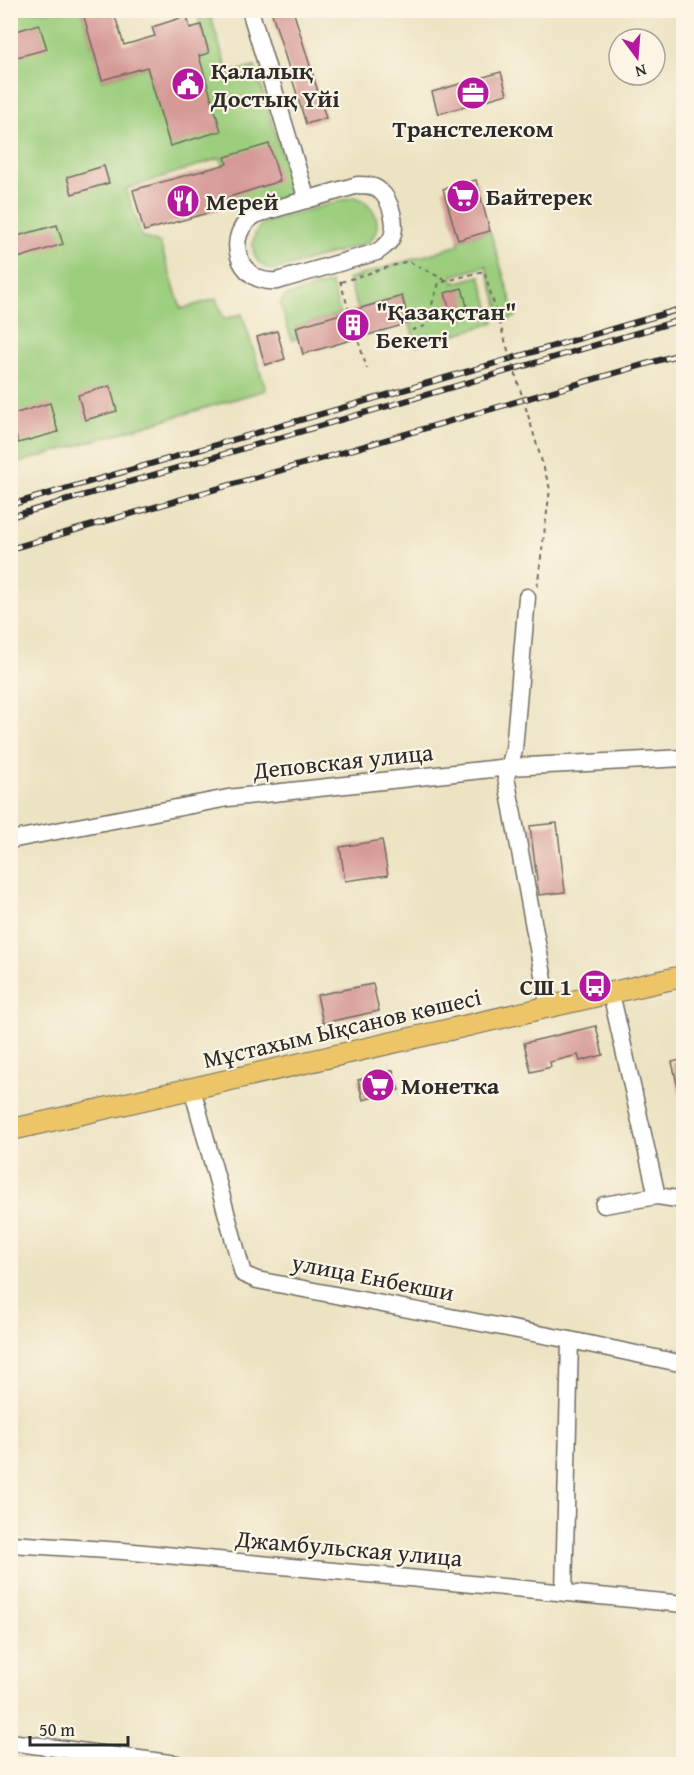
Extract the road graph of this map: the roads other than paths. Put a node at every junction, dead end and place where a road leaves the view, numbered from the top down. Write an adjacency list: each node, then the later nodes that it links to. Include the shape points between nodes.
1 (250, 10): 2 (street)
2 (307, 200): 2 (street, via 358,185 382,192 393,220 391,240 376,252 277,281 257,279 240,258 239,231 257,214)
3 (526, 600): 5 (street, via 514,750)
4 (684, 758): 5 (street, Деповская улица)
5 (509, 767): 6 (street, Деповская улица, via 228,798); 9 (street, via 507,782)
6 (10, 840)
7 (684, 976): 8 (main road, Мұстахым Ықсанов көшесі)
8 (610, 993): 9 (main road, Мұстахым Ықсанов көшесі); 12 (street)
9 (549, 1007): 10 (main road, Мұстахым Ықсанов көшесі)
10 (192, 1088): 11 (main road, Мұстахым Ықсанов көшесі); 15 (street, улица Енбекши, via 243,1274 257,1280)
11 (10, 1130)
12 (657, 1197): 13 (street); 14 (street)
13 (684, 1200)
14 (604, 1204)
15 (570, 1340): 16 (street, улица Енбекши); 18 (street)
16 (684, 1364)
17 (10, 1544): 18 (street, Джамбульская улица, via 135,1552)
18 (564, 1593): 19 (street, Джамбульская улица)
19 (684, 1604)
20 (10, 1742): 21 (street)
21 (177, 1764)

